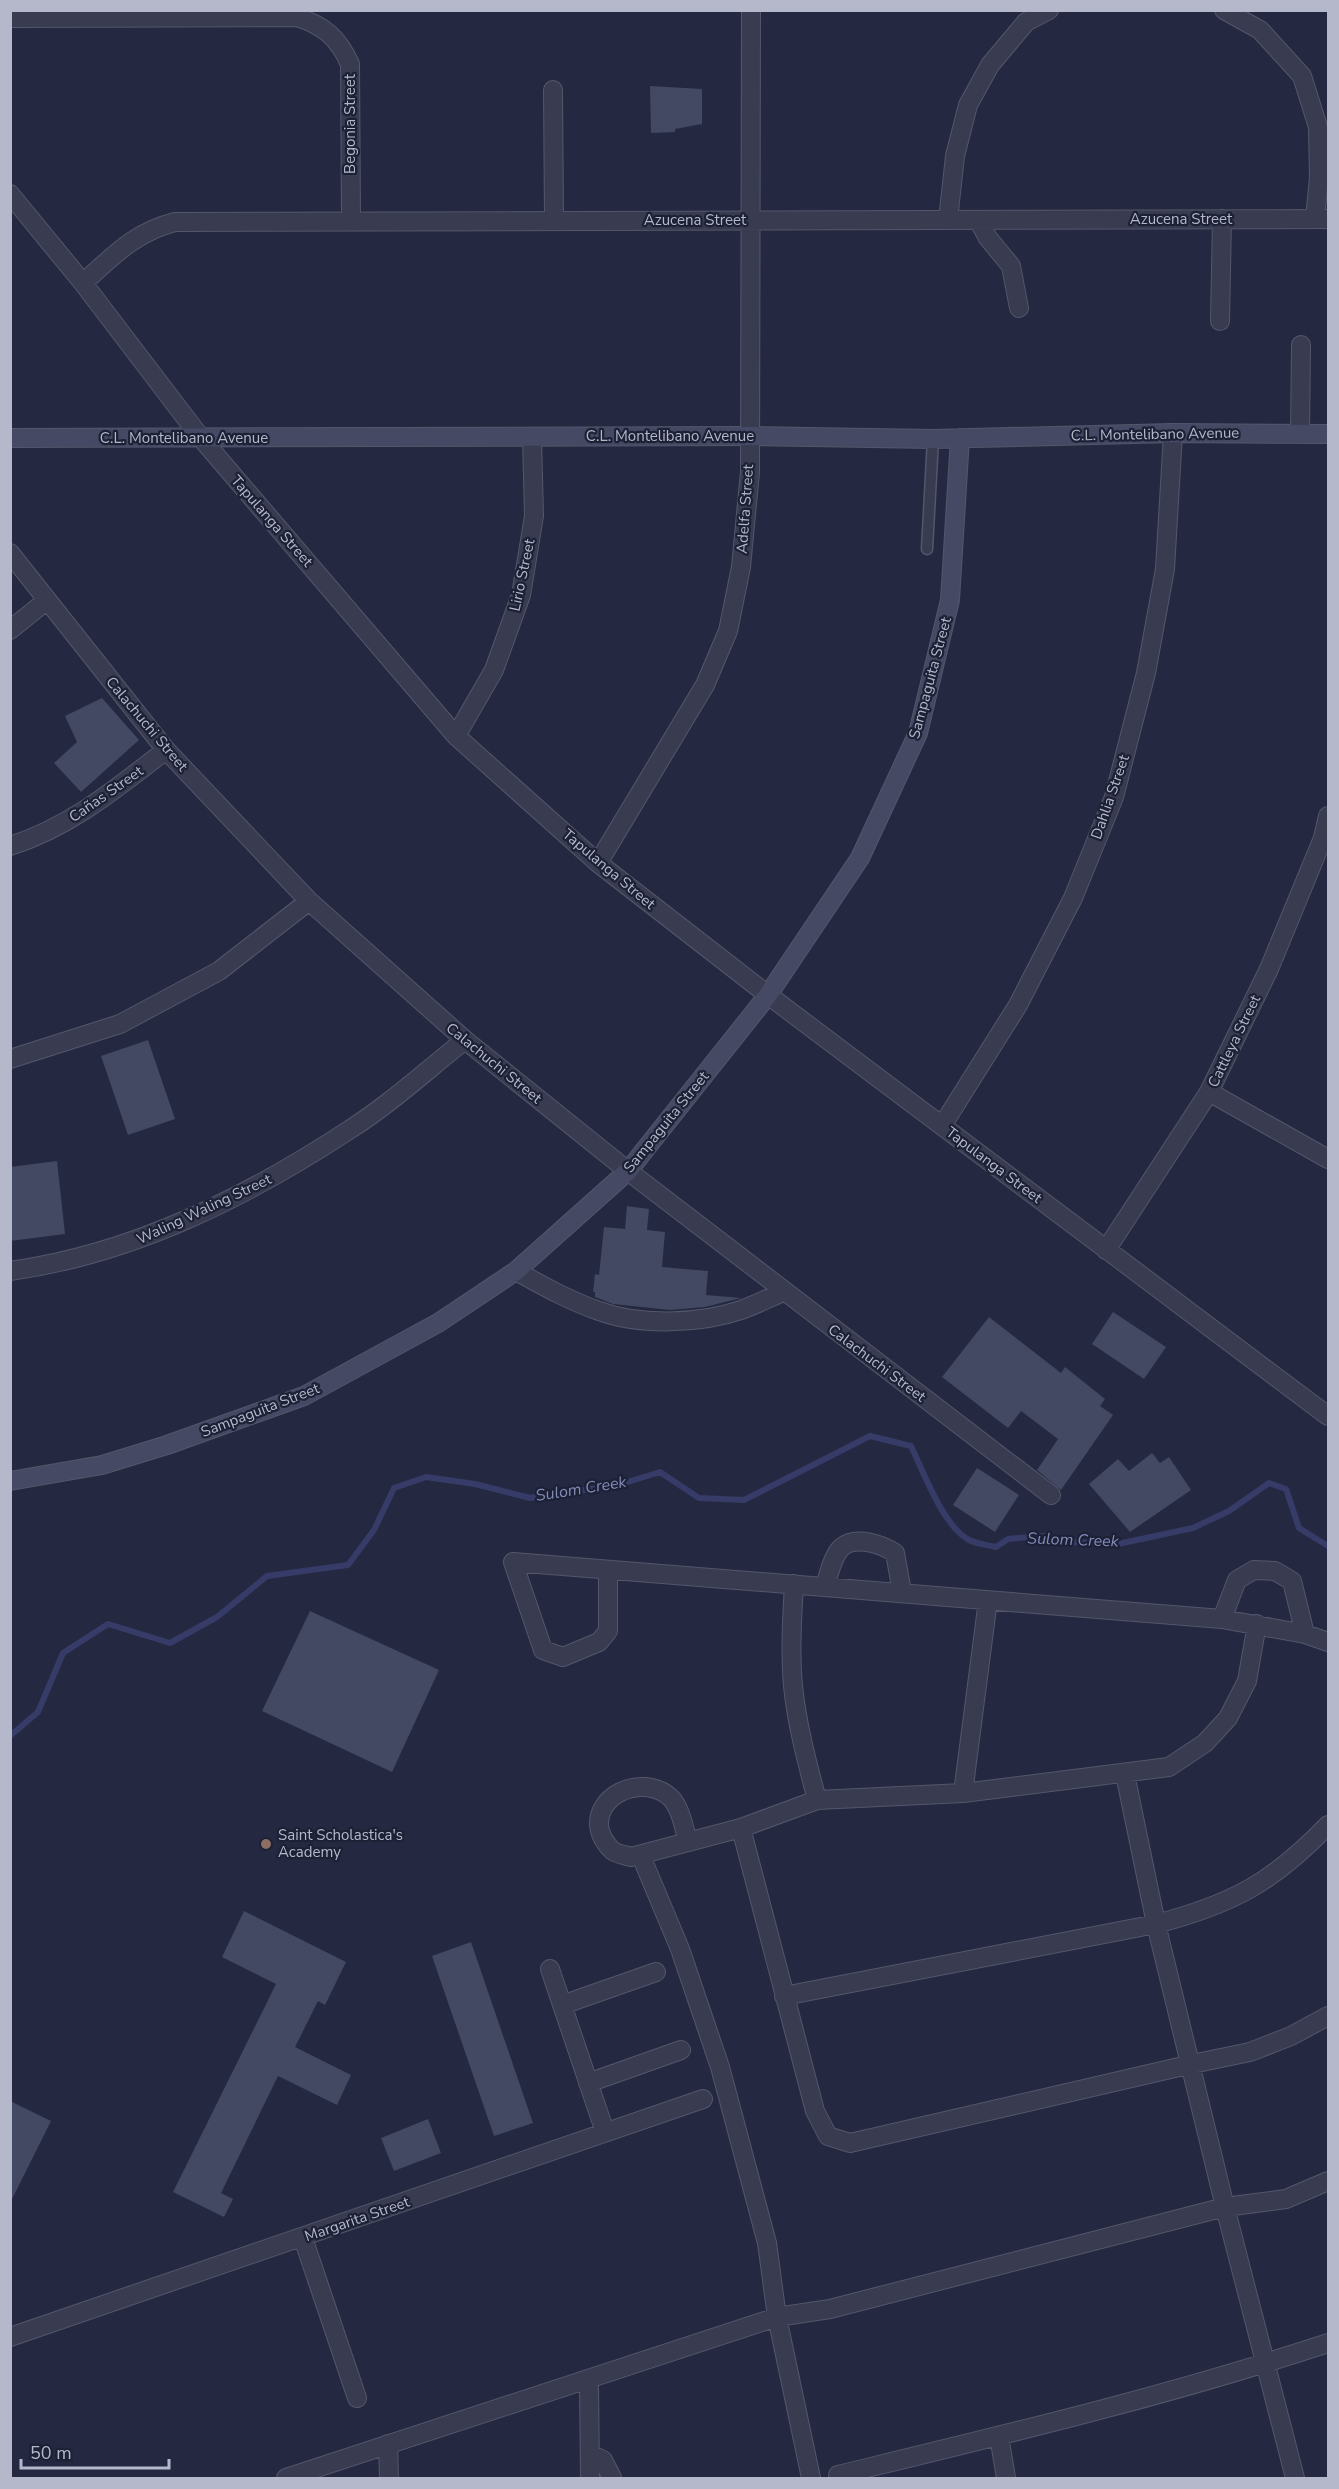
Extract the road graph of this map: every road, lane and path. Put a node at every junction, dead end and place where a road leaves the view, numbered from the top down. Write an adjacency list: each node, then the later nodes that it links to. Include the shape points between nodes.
1 (751, 10): 11 (street, Adelfa Street)
2 (1049, 10): 12 (street, via 1026,22 990,65 968,105 954,156)
3 (1224, 10): 8 (street, via 1260,30 1302,75 1318,127)
4 (10, 18): 9 (street, Begonia Street, via 297,17 315,23 342,47 350,64)
5 (553, 90): 10 (street)
6 (10, 195): 14 (street, Tapulanga Street)
7 (1222, 219): 8 (street, Azucena Street); 13 (street, Azucena Street); 16 (street)
8 (1322, 219)
9 (351, 220): 10 (street, Azucena Street); 14 (street, Azucena Street, via 165,224 135,238)
10 (554, 220): 11 (street, Azucena Street)
11 (750, 220): 12 (street, Azucena Street); 21 (street, Adelfa Street)
12 (948, 220): 13 (street, Azucena Street)
13 (978, 220): 15 (street, via 1011,266)
14 (83, 283): 24 (street, Tapulanga Street)
15 (1019, 308)
16 (1220, 321)
17 (1301, 345): 19 (street)
18 (1173, 433): 19 (street, C.L. Montelibano Avenue); 25 (street, C.L. Montelibano Avenue); 41 (street, Dahlia Street, via 1165,569 1146,674 1114,797 1073,897 1018,1005)
19 (1300, 434): 20 (street, C.L. Montelibano Avenue)
20 (1329, 434)
21 (749, 436): 22 (street, C.L. Montelibano Avenue); 26 (street, C.L. Montelibano Avenue); 35 (street, Adelfa Street, via 750,472 741,567 728,631 705,686)
22 (532, 437): 24 (street, C.L. Montelibano Avenue); 31 (street, Lirio Street, via 534,516 521,595 494,670)
23 (10, 438): 24 (street, C.L. Montelibano Avenue)
24 (201, 438): 31 (street, Tapulanga Street)
25 (960, 438): 26 (street, C.L. Montelibano Avenue); 37 (street, Sampaguita Street, via 950,600 918,733 860,858)
26 (933, 439): 27 (lane)
27 (927, 549)
28 (10, 553): 29 (street, Calachuchi Street)
29 (46, 601): 30 (street); 32 (street, Calachuchi Street)
30 (10, 630)
31 (456, 736): 35 (street, Tapulanga Street)
32 (166, 750): 34 (street, Cañas Street, via 76,817); 36 (street, Calachuchi Street)
33 (1329, 816): 40 (street, Cattleya Street, via 1269,969)
34 (10, 846)
35 (598, 863): 37 (street, Tapulanga Street)
36 (309, 901): 38 (street, Calachuchi Street); 39 (street, via 209,977 120,1024)
37 (768, 995): 41 (street, Tapulanga Street); 43 (street, Sampaguita Street)
38 (465, 1040): 43 (street, Calachuchi Street); 45 (street, Waling Waling Street, via 351,1129 258,1187 136,1241 55,1265)
39 (10, 1059)
40 (1209, 1092): 42 (street); 44 (street, Cattleya Street)
41 (942, 1126): 44 (street, Tapulanga Street)
42 (1329, 1159)
43 (628, 1171): 46 (street, Sampaguita Street); 47 (street, Calachuchi Street)
44 (1106, 1250): 48 (street, Tapulanga Street)
45 (10, 1271)
46 (516, 1271): 47 (street, via 602,1312 648,1321 694,1320 740,1311); 49 (street, Sampaguita Street, via 438,1323 304,1396 102,1465)
47 (783, 1292): 50 (street, Calachuchi Street)
48 (1329, 1416)
49 (10, 1481)
50 (1051, 1495)
51 (608, 1570): 51 (street, via 513,1563 543,1650 563,1657 599,1642 608,1631); 52 (street)
52 (794, 1584): 53 (street); 62 (street, via 793,1687)
53 (825, 1586): 54 (street); 54 (street, via 842,1547 853,1542 881,1544 895,1553)
54 (902, 1592): 55 (street)
55 (988, 1600): 56 (street); 61 (street)
56 (1222, 1619): 57 (street); 58 (street, via 1237,1580 1254,1570 1275,1571 1292,1581)
57 (1257, 1624): 58 (street); 60 (street, via 1247,1681 1228,1718 1205,1743 1168,1767)
58 (1305, 1634): 59 (street)
59 (1329, 1642)
60 (1125, 1774): 61 (street); 67 (street)
61 (963, 1793): 62 (street)
62 (817, 1800): 64 (street)
63 (1329, 1825): 67 (street, via 1273,1875 1237,1897)
64 (741, 1828): 65 (street); 70 (street)
65 (688, 1842): 66 (street); 66 (street, via 671,1797 655,1788 635,1787 618,1792 606,1803 599,1818 603,1838 614,1852)
66 (641, 1856): 81 (street, via 680,1949 720,2067 767,2243)
67 (1156, 1924): 70 (street); 74 (street)
68 (550, 1969): 71 (street)
69 (656, 1972): 71 (street)
70 (784, 1996): 74 (street, via 815,2111 828,2136 850,2143)
71 (562, 2006): 75 (street)
72 (1329, 2016): 74 (street, via 1250,2052)
73 (681, 2050): 75 (street)
74 (1192, 2064): 79 (street)
75 (588, 2083): 77 (street)
76 (702, 2099): 77 (street, Margarita Street)
77 (605, 2132): 80 (street, Margarita Street)
78 (1329, 2181): 79 (street, via 1286,2199)
79 (1226, 2207): 81 (street, via 831,2309); 84 (street)
80 (303, 2238): 82 (street, Margarita Street); 86 (street)
81 (777, 2317): 85 (street); 95 (street)
82 (10, 2337)
83 (1329, 2343): 84 (street)
84 (1267, 2364): 87 (street); 97 (street)
85 (589, 2381): 88 (street); 89 (street)
86 (357, 2398)
87 (999, 2436): 90 (street); 96 (street)
88 (388, 2444): 91 (street); 92 (street)
89 (590, 2454): 93 (street); 94 (street, via 603,2460)
90 (833, 2477)
91 (286, 2478)
92 (389, 2478)
93 (590, 2478)
94 (612, 2478)
95 (811, 2478)
96 (1006, 2478)
97 (1295, 2478)

